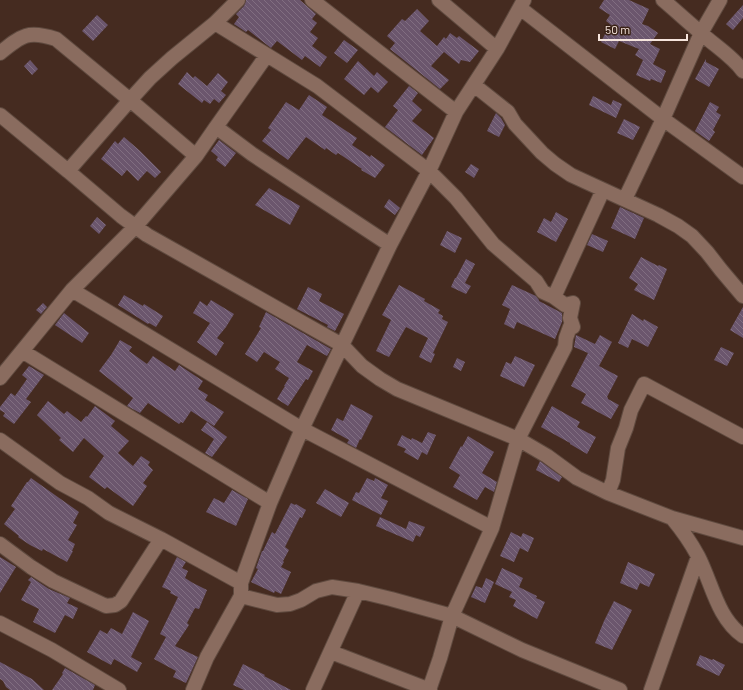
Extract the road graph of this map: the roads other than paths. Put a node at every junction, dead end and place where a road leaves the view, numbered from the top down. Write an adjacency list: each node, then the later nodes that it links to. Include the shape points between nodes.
1 (238, 0): 7 (street)
2 (312, 0): 15 (street)
3 (439, 0): 9 (street)
4 (663, 0): 8 (street)
5 (720, 0): 8 (street)
6 (522, 4): 9 (street); 17 (street)
7 (215, 23): 11 (street); 14 (street, via 172,58)
8 (701, 33): 12 (street, via 737,62); 17 (street)
9 (497, 49): 13 (street)
10 (0, 53): 14 (street, via 16,40 30,34 43,34 56,39)
11 (267, 55): 18 (street); 21 (street, via 317,86)
12 (743, 71)
13 (474, 85): 15 (street); 23 (street, via 508,112 515,124 555,164 571,175)
14 (130, 100): 19 (street); 20 (street)
15 (456, 112): 21 (street)
16 (0, 115): 20 (street)
17 (662, 119): 22 (street); 24 (street)
18 (216, 127): 19 (street); 26 (street, via 252,154)
19 (196, 156): 25 (street)
20 (68, 171): 25 (street)
21 (429, 171): 26 (street); 29 (street, via 456,198 493,244 536,281 543,292)
22 (743, 177)
23 (603, 190): 24 (street); 29 (street)
24 (625, 199): 28 (street, via 692,236)
25 (135, 227): 27 (street); 30 (street)
26 (390, 245): 30 (street)
27 (72, 290): 31 (street); 33 (street)
28 (743, 296)
29 (554, 297): 35 (street, via 565,305 574,303 570,318 573,327 570,327 565,347)
30 (342, 345): 33 (street); 35 (street, via 362,366 380,379)
31 (22, 351): 32 (street); 38 (street)
32 (0, 378)
33 (302, 429): 38 (street); 40 (street)
34 (743, 436): 37 (street, via 644,384 630,410)
35 (518, 439): 37 (street, via 577,478); 40 (street)
36 (0, 440): 42 (street, via 60,484)
37 (608, 493): 39 (street)
38 (270, 503): 45 (street)
39 (672, 518): 41 (street); 44 (street)
40 (492, 528): 47 (street)
41 (743, 538)
42 (161, 539): 43 (street, via 121,601 106,606 53,581); 45 (street)
43 (0, 544)
44 (698, 557): 49 (street, via 723,613); 56 (street)
45 (241, 590): 46 (street, via 277,605 290,604 316,591 332,587); 52 (street)
46 (358, 591): 47 (street); 50 (street)
47 (452, 616): 54 (street); 55 (street, via 522,650)
48 (0, 623): 51 (street)
49 (743, 636)
50 (330, 652): 53 (street); 54 (street)
51 (119, 690)
52 (193, 690)
53 (313, 690)
54 (429, 690)
55 (620, 690)
56 (651, 690)

